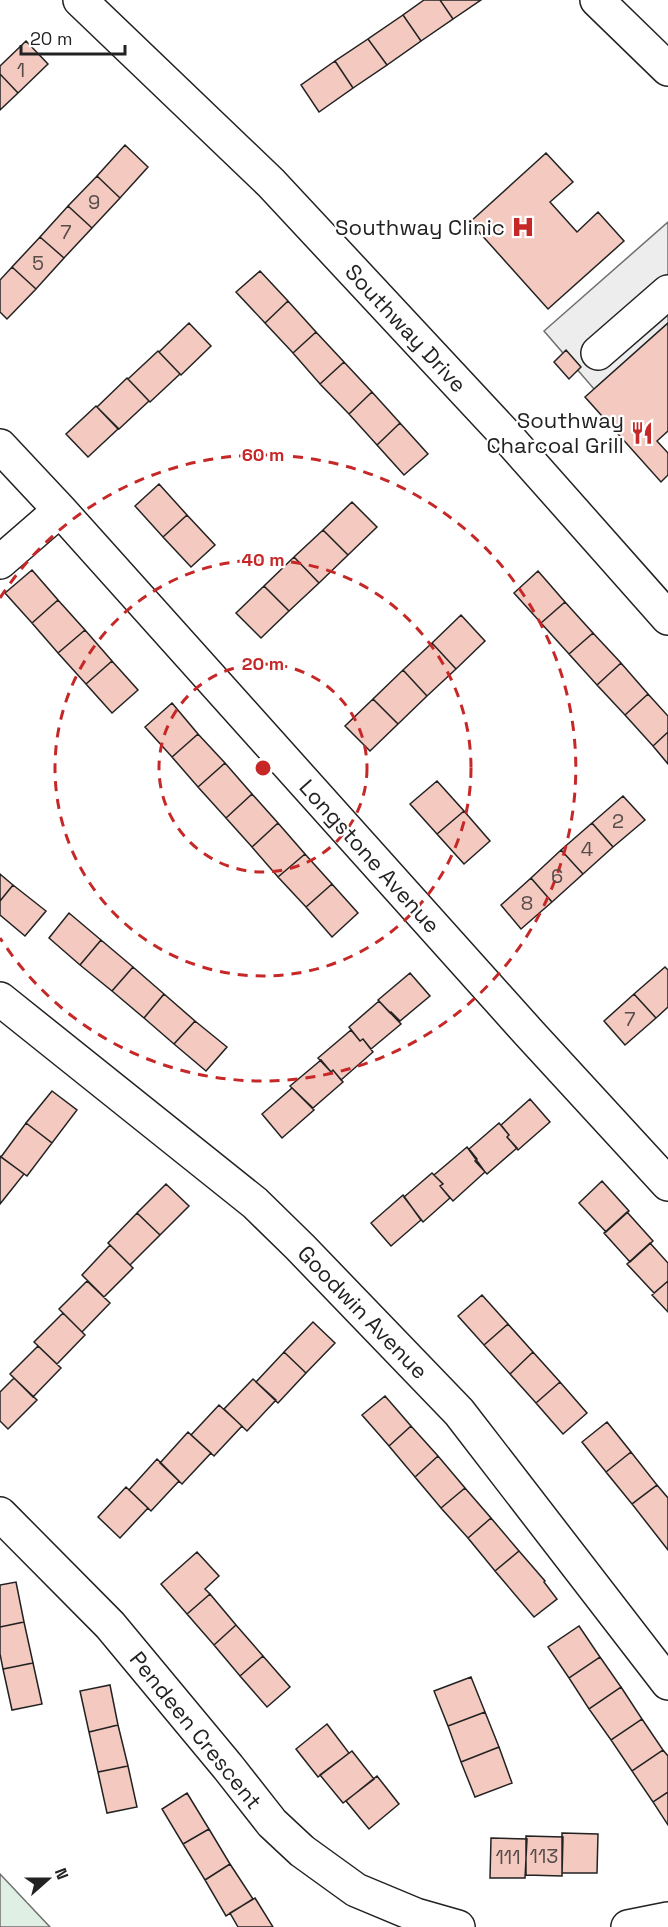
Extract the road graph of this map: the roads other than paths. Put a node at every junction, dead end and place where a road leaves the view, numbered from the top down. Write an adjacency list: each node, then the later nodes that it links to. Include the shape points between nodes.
1 (80, 0): 9 (street, Southway Drive, via 271,183 504,433)
2 (597, 0): 3 (street)
3 (668, 69)
4 (668, 292): 5 (street)
5 (598, 353)
6 (0, 446): 7 (street, Longstone Avenue)
7 (60, 510): 8 (street); 11 (street, Longstone Avenue)
8 (0, 562)
9 (668, 618)
10 (0, 999): 13 (street, Goodwin Avenue, via 255,1203 300,1247 459,1412)
11 (668, 1184)
12 (0, 1514): 15 (street, Pendeen Crescent, via 110,1625 272,1823 309,1857 356,1890)
13 (668, 1683)
14 (668, 1919): 17 (street)
15 (414, 1921): 16 (street, Pendeen Crescent)
16 (458, 1927)
17 (628, 1927)

